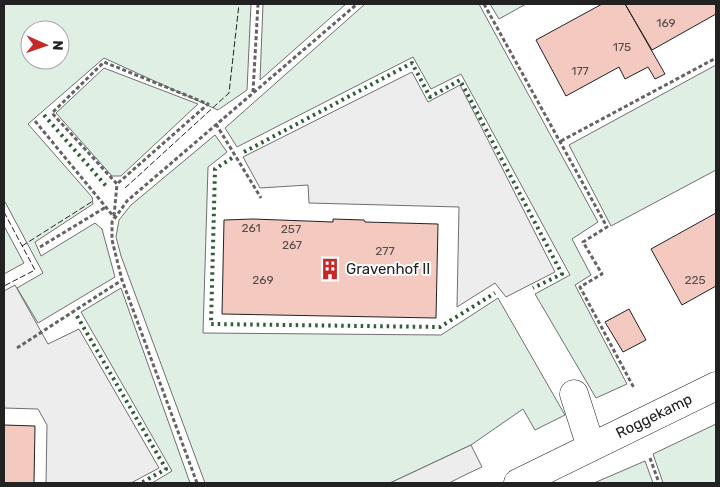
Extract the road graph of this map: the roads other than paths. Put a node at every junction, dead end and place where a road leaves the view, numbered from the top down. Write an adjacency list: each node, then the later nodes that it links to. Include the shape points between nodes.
1 (716, 386): 3 (street, Roggekamp)
2 (574, 394): 3 (street)
3 (591, 447): 4 (street, Roggekamp)
4 (566, 472): 5 (street, Roggekamp)
5 (518, 483)

